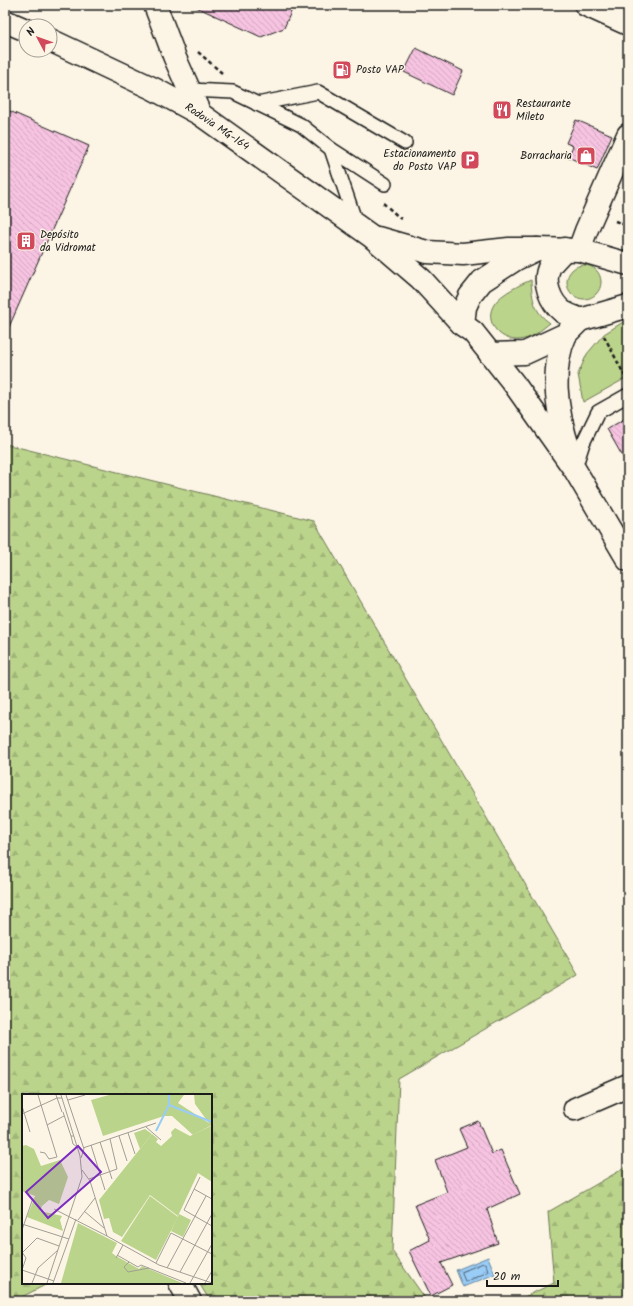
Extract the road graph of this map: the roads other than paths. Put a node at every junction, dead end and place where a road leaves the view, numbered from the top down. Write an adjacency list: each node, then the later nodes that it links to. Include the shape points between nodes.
1 (155, 5): 7 (main road)
2 (586, 5): 4 (main road)
3 (5, 21): 5 (main road)
4 (628, 24)
5 (18, 27)
6 (58, 44): 9 (main road, Rodovia MG-164, via 154,89)
7 (190, 90): 8 (lane, via 233,92); 9 (main road)
8 (257, 104): 11 (lane, via 318,92); 12 (lane, via 301,125)
9 (200, 114): 14 (main road, Rodovia MG-164)
10 (628, 135): 16 (main road, via 586,231)
11 (405, 143)
12 (331, 149): 13 (lane); 14 (lane)
13 (384, 184)
14 (364, 231): 15 (main road, via 427,252 464,254 510,249); 20 (main road, via 421,279)
15 (537, 250): 16 (main road); 20 (main road, via 516,259 482,281 465,307)
16 (572, 250): 17 (main road); 19 (main road, via 550,266 546,278 554,302 563,312)
17 (628, 264)
18 (628, 306): 19 (main road)
19 (580, 323): 21 (main road, via 525,353); 23 (main road, via 561,345 557,370 559,410)
20 (463, 325): 21 (main road, via 473,332)
21 (490, 354): 23 (main road)
22 (628, 395): 23 (lane, via 598,412 583,443)
23 (575, 470): 24 (main road)
24 (628, 560)
25 (628, 1086): 26 (main road)
26 (575, 1109)
27 (181, 1284): 28 (main road)
28 (190, 1301)

